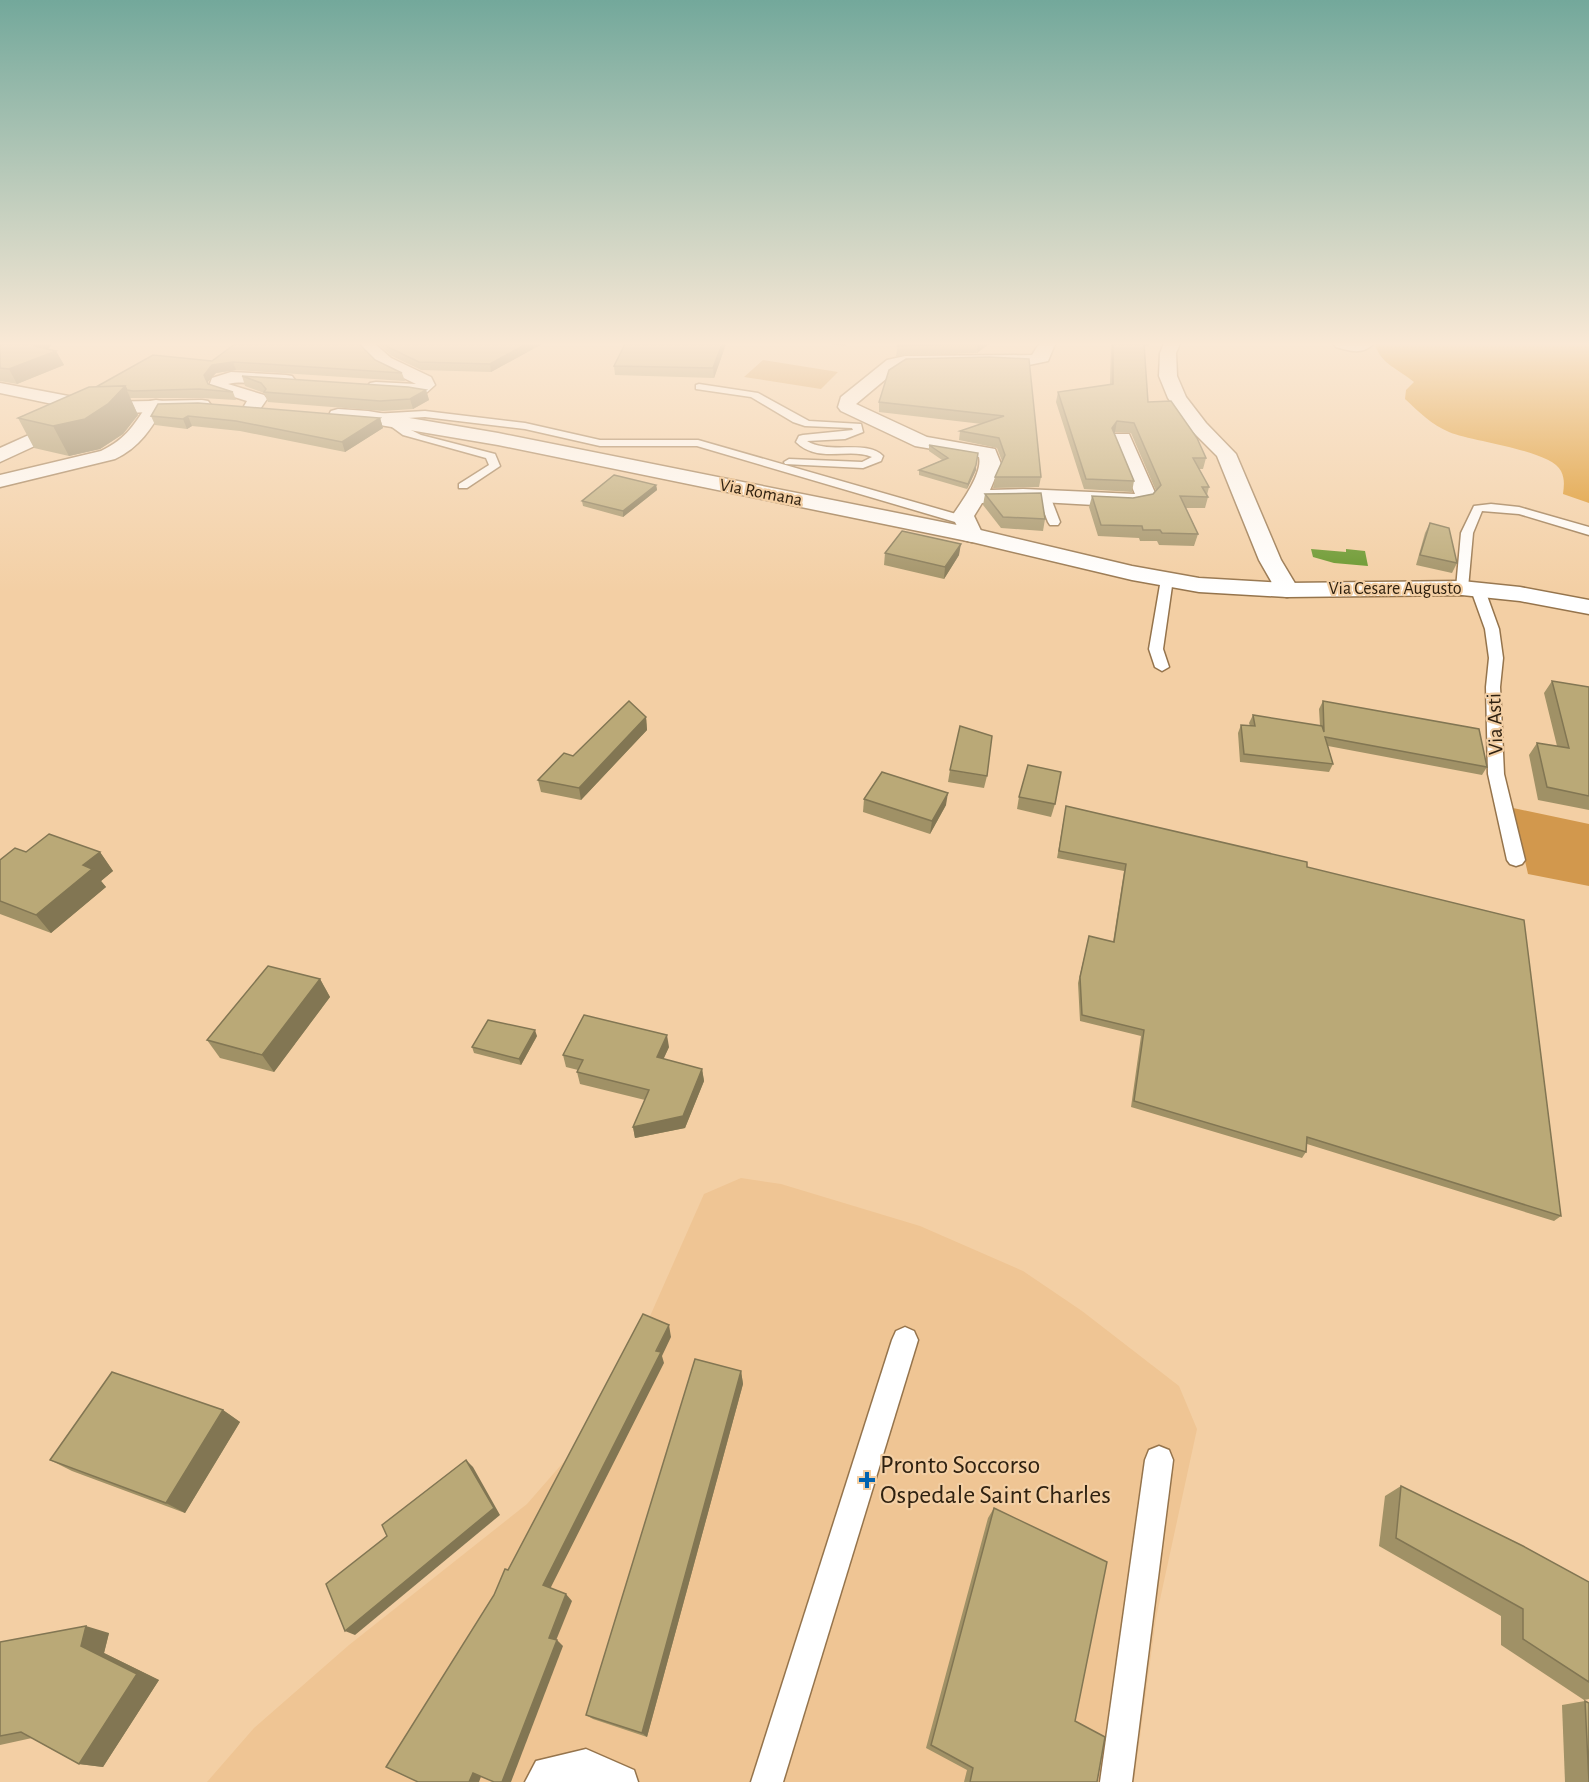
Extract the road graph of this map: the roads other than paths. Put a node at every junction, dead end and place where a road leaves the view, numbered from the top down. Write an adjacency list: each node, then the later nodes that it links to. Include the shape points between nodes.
1 (60, 427): 10 (street)
2 (143, 427): 12 (street, via 135,440 108,454)
3 (397, 427): 13 (lane, via 408,436 474,448 491,456 495,466)
4 (430, 427): 17 (street, Via Romana)
5 (530, 427): 11 (lane, via 600,443 698,443)
6 (857, 427): 11 (lane, via 858,432 849,435 803,438 801,442 820,450 871,452 878,456 876,461 863,465 783,461)
7 (891, 427): 15 (street, via 922,442 988,453 990,464)
8 (1199, 427): 22 (street, via 1226,454 1270,560)
9 (1122, 438): 14 (street, via 1146,495 1143,499)
10 (0, 456)
11 (770, 464): 17 (lane)
12 (0, 482)
13 (463, 486)
14 (1044, 496): 15 (street); 16 (lane)
15 (976, 497): 17 (street, via 963,516)
16 (1054, 522)
17 (969, 528): 19 (street, Via Romana)
18 (1589, 531): 21 (lane, via 1490,506 1478,508 1467,533)
19 (1167, 579): 20 (street, Via Romana); 24 (lane, via 1156,649)
20 (1199, 585): 22 (street, Via Cesare Augusto)
21 (1470, 589): 22 (street, Via Cesare Augusto); 23 (street, Via Cesare Augusto); 25 (lane, Via Asti, via 1492,629 1497,774)
22 (1287, 590)
23 (1589, 607)
24 (1162, 667)
25 (1516, 860)
26 (905, 1340): 30 (lane)
27 (1159, 1461): 31 (lane)
28 (541, 1782): 29 (lane, via 548,1773 586,1765)
29 (622, 1782)
30 (767, 1782)
31 (1116, 1782)

